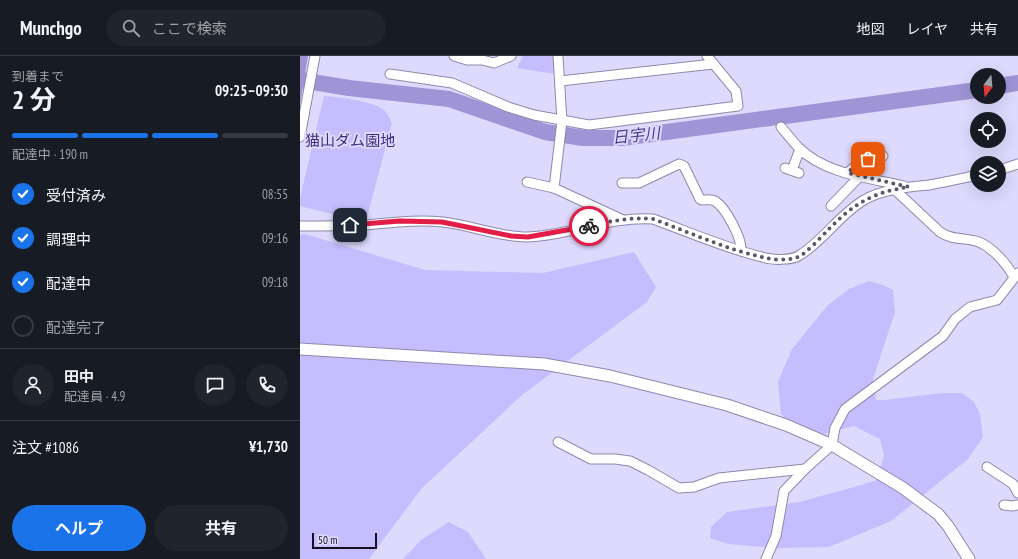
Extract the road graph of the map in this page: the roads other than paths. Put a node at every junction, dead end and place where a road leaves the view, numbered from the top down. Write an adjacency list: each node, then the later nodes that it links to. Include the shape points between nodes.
1 (315, 56): 11 (street)
2 (454, 56): 3 (street, via 494,63)
3 (511, 56)
4 (558, 56): 8 (street)
5 (707, 56): 6 (street)
6 (713, 64): 8 (street); 9 (street, via 736,92 738,106 588,125)
7 (390, 74): 9 (street, via 452,83 508,107)
8 (560, 81): 9 (street)
9 (562, 121): 23 (street)
10 (781, 127): 12 (street)
11 (300, 137)
12 (800, 149): 16 (street); 17 (street, via 818,162)
13 (883, 156): 17 (street, via 855,165)
14 (1018, 164): 15 (street)
15 (1006, 168)
16 (792, 170)
17 (848, 173): 18 (street)
18 (860, 176): 22 (street); 25 (street)
19 (970, 176): 22 (street)
20 (527, 182): 23 (street)
21 (622, 183): 28 (street, via 639,183 679,164 684,166 700,198 716,201 725,211 742,245)
22 (909, 187): 24 (street)
23 (554, 188): 26 (street)
24 (894, 189): 28 (street, via 865,199 840,217 816,243 799,256 782,259 763,258); 29 (street, via 947,237 979,242 997,255)
25 (831, 206)
26 (621, 219): 27 (street, via 528,237 442,222 400,221); 28 (street, via 653,219)
27 (300, 226)
28 (741, 250)
29 (1016, 275): 32 (street, via 997,300 970,307 955,319 943,336 845,409 835,428)
30 (300, 349): 32 (street, via 544,364 610,376 726,405 786,425)
31 (558, 442): 34 (street, via 591,459 630,461 679,488 694,487 719,478)
32 (832, 445): 34 (street); 39 (street, via 903,488 938,514)
33 (987, 467): 35 (street, via 1013,484)
34 (805, 469): 38 (street, via 784,491 776,536)
35 (1018, 493)
36 (1004, 505): 37 (street)
37 (1018, 505)
38 (766, 559)
39 (969, 559)

